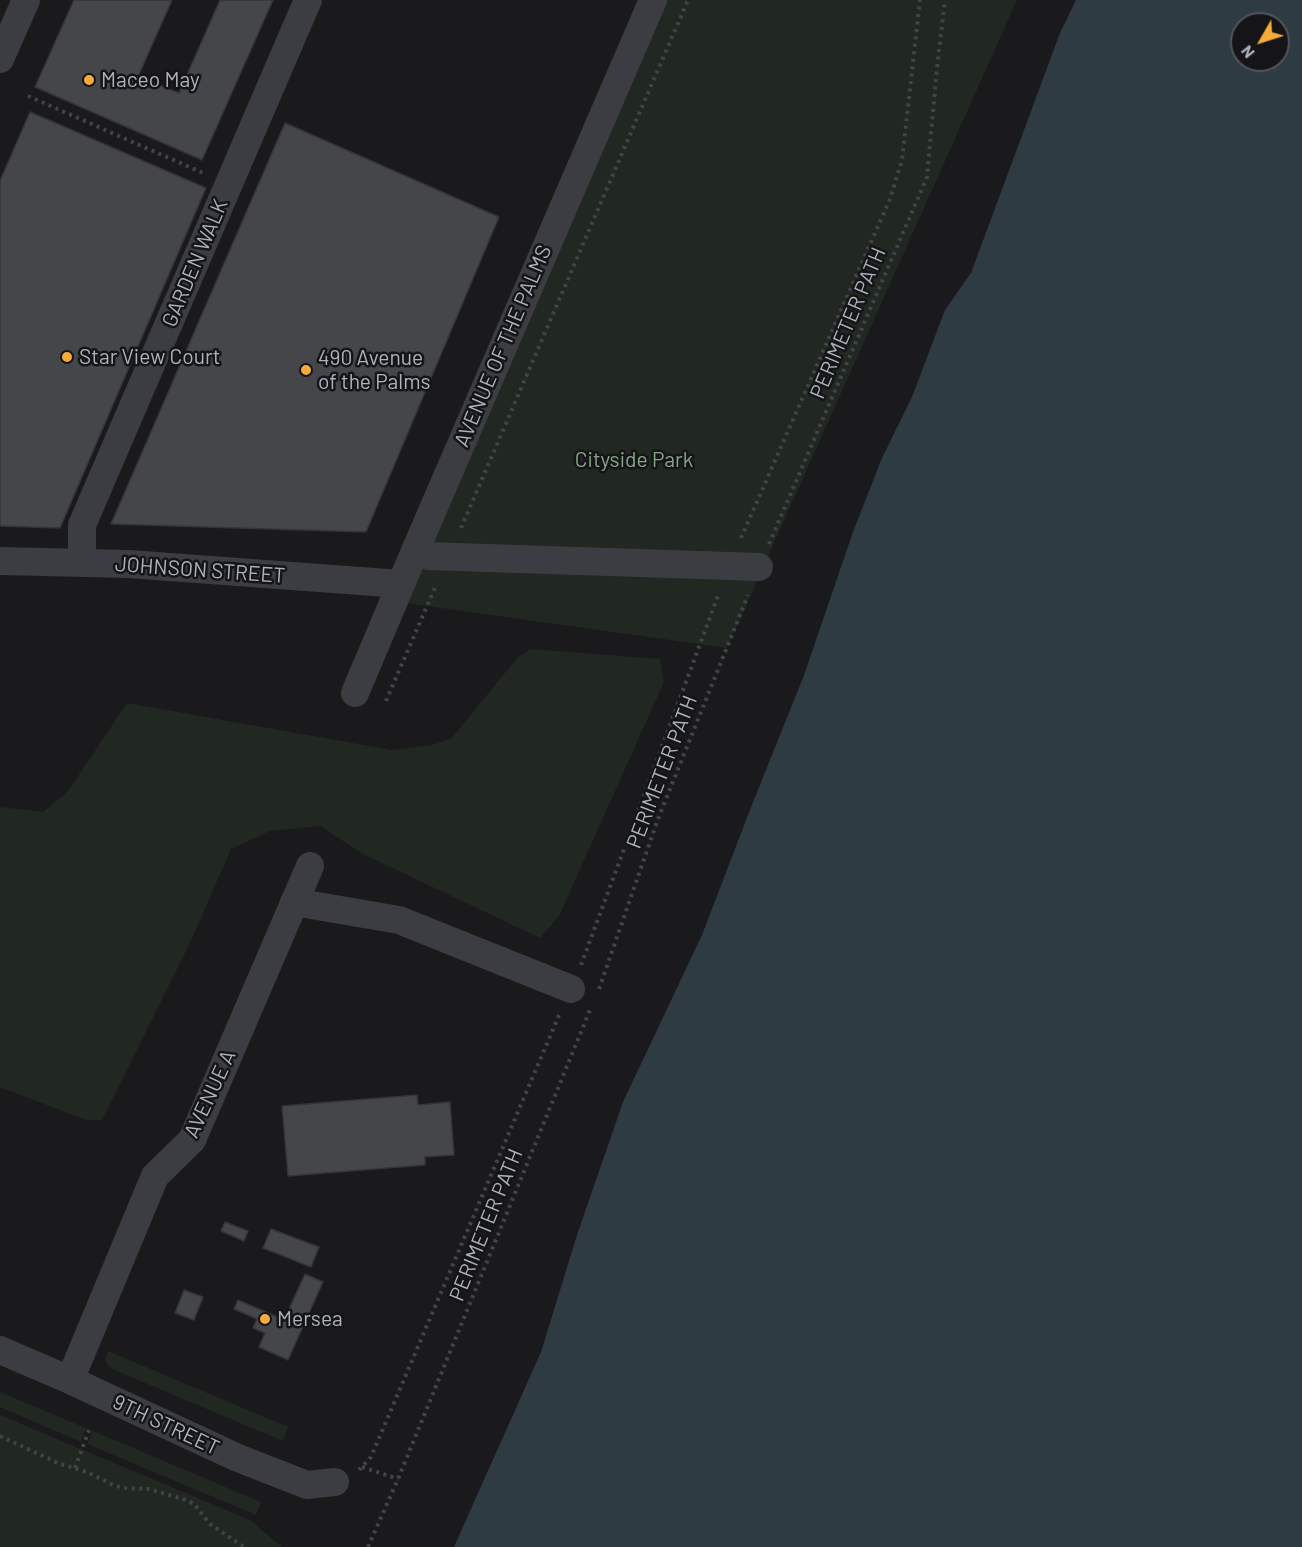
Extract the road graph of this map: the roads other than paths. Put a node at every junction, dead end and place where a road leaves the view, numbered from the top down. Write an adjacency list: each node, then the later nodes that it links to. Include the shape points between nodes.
1 (26, 0): 4 (street)
2 (308, 0): 7 (street, GARDEN WALK, via 82,525)
3 (653, 0): 9 (street, AVENUE OF THE PALMS)
4 (0, 59)
5 (438, 557): 8 (street)
6 (0, 561): 7 (street, JOHNSON STREET)
7 (82, 563): 9 (street, JOHNSON STREET)
8 (759, 567)
9 (401, 584): 10 (street, AVENUE OF THE PALMS)
10 (355, 693)
11 (310, 866): 12 (street, AVENUE A)
12 (294, 902): 13 (street, via 399,920); 15 (street, AVENUE A, via 192,1140 155,1176)
13 (586, 998)
14 (0, 1350): 15 (street, 9TH STREET)
15 (70, 1380): 16 (street, 9TH STREET, via 238,1458 307,1485)
16 (335, 1482)

